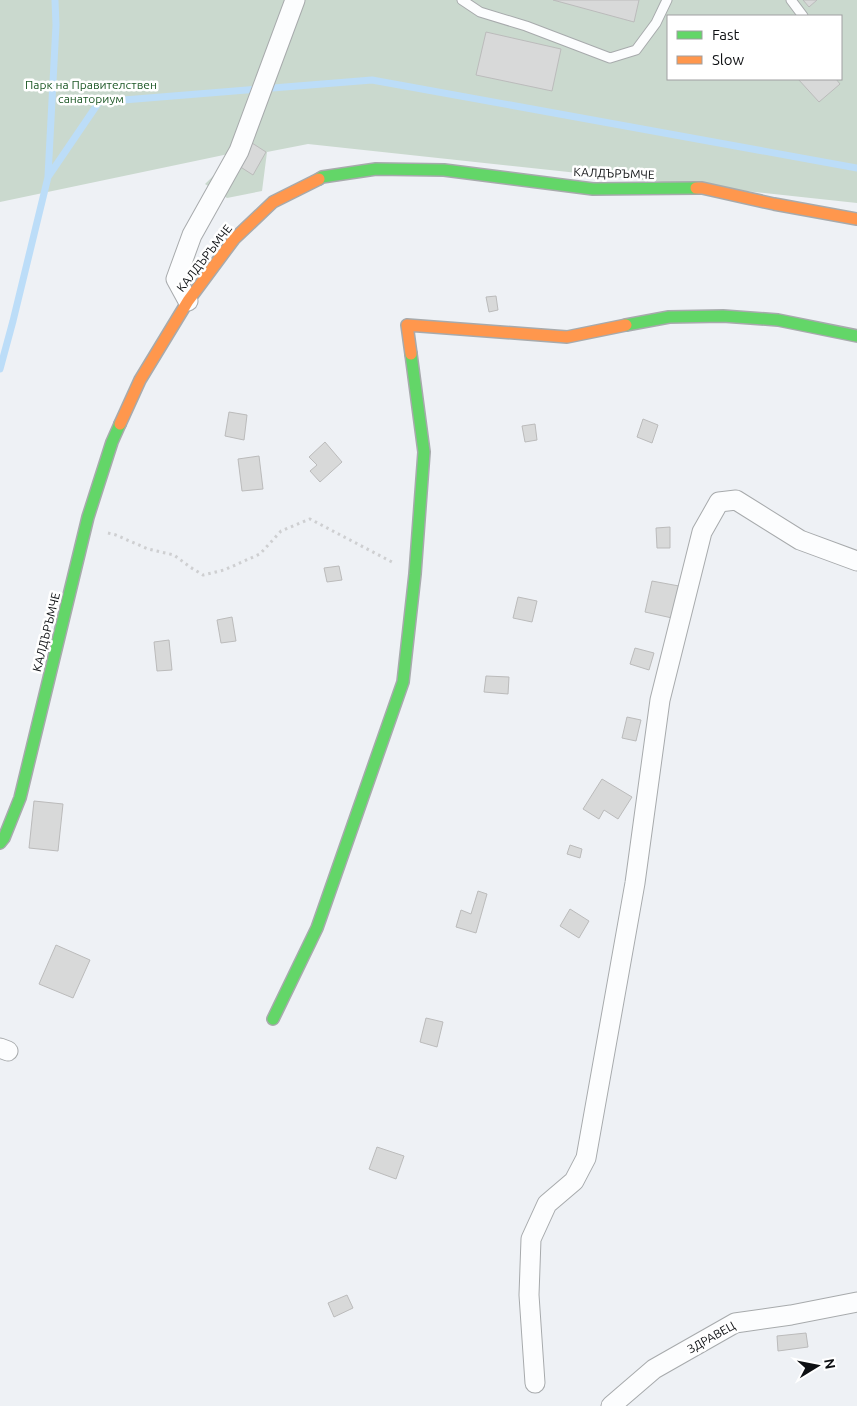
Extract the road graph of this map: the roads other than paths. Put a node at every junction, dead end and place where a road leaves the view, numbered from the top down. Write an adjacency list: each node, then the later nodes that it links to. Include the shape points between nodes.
1 (295, 0): 7 (street, via 239,151 192,236 176,279)
2 (462, 0): 3 (lane, via 480,12 610,58 636,50 656,23)
3 (667, 0)
4 (791, 0): 5 (lane)
5 (802, 15)
6 (857, 219): 7 (street, КАЛДЪРЪМЧЕ, via 702,188 593,189 444,170 376,169 322,177 273,202 234,239)
7 (188, 301): 10 (street, КАЛДЪРЪМЧЕ, via 140,380 112,442 88,517 20,798)
8 (857, 336): 11 (street, via 778,320 723,316 669,317 567,337 407,325 424,452 403,682 316,928)
9 (857, 561): 13 (street, via 800,540 736,500 719,502 702,532 660,700 635,883 586,1158 574,1181 547,1204 531,1239 529,1295)
10 (0, 843)
11 (273, 1019)
12 (857, 1302): 14 (street, ЗДРАВЕЦ, via 735,1323 654,1369)
13 (535, 1383)
14 (611, 1406)

